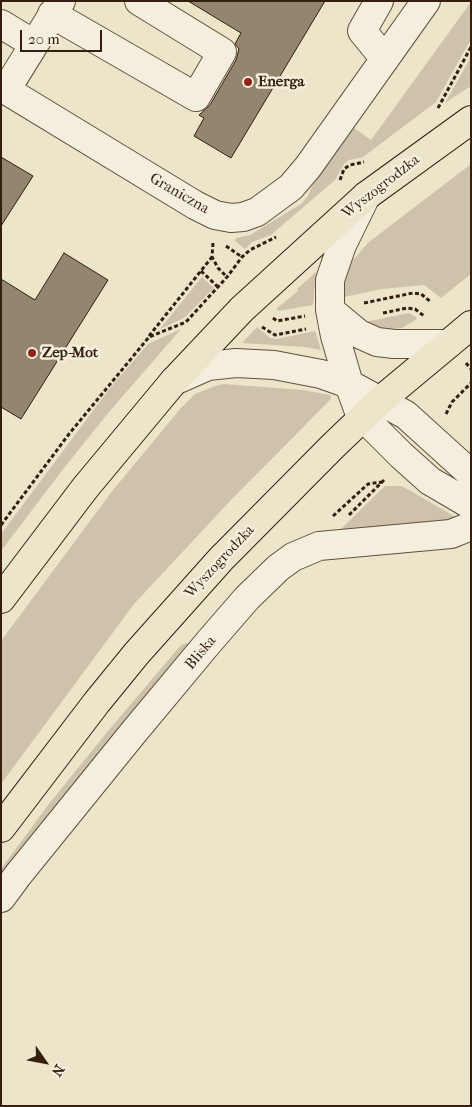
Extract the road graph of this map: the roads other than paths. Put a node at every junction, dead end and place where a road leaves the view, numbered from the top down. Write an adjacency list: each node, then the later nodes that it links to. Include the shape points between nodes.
1 (139, 1): 4 (street, via 222,52 196,97)
2 (379, 1): 7 (street, via 362,31)
3 (426, 1): 7 (street, Graniczna)
4 (57, 8): 6 (street)
5 (1, 24): 6 (street)
6 (34, 44): 8 (street)
7 (385, 59): 8 (street, Graniczna, via 291,188 257,212 231,218 215,215 195,205)
8 (3, 88)
9 (471, 120): 10 (main road, Wyszogrodzka)
10 (366, 196): 11 (street, via 330,280); 14 (main road, Wyszogrodzka, via 264,287)
11 (330, 310): 13 (street, via 359,334 377,342); 15 (street)
12 (471, 325): 13 (main road, Wyszogrodzka)
13 (448, 344): 16 (main road, Wyszogrodzka)
14 (174, 381): 15 (street, via 208,366 236,363 302,369); 20 (main road, Wyszogrodzka, via 85,488)
15 (349, 384): 16 (street)
16 (372, 409): 17 (street, via 406,415); 18 (street, via 410,464 430,481); 21 (main road, Wyszogrodzka, via 221,559 137,653)
17 (471, 474)
18 (471, 505)
19 (471, 526): 22 (street, Bliska, via 451,534 319,546 292,557 278,568 208,643)
20 (1, 599)
21 (1, 828)
22 (1, 898)

